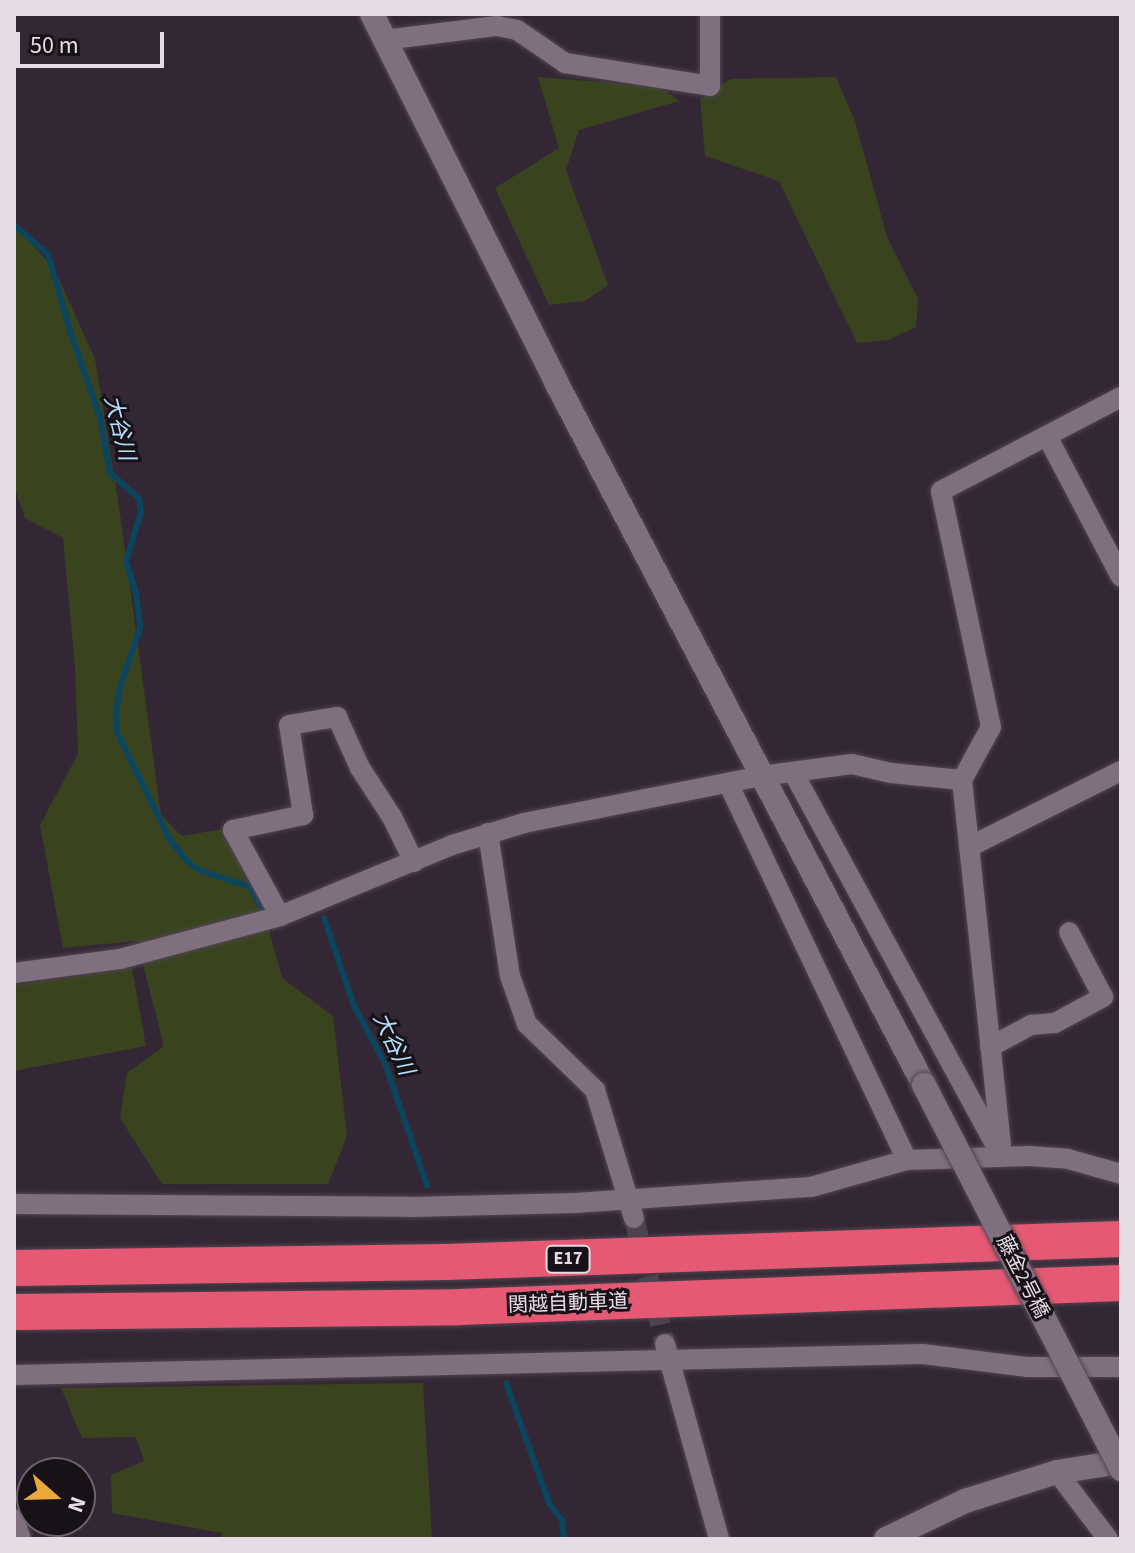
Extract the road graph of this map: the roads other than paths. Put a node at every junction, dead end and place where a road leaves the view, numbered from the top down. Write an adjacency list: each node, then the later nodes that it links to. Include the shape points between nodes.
1 (372, 14): 3 (street, 藤金2号橋)
2 (710, 14): 3 (street, via 710,86 565,63 517,30 497,26)
3 (384, 40): 9 (street, 藤金2号橋)
4 (1121, 397): 5 (street)
5 (1047, 436): 6 (street); 10 (street, via 941,491 991,727)
6 (1121, 577)
7 (1121, 771): 13 (street)
8 (793, 772): 9 (street); 10 (street, via 852,764); 19 (street)
9 (761, 776): 11 (street); 36 (street, 藤金2号橋, bridge)
10 (962, 780): 13 (street)
11 (728, 783): 12 (street); 20 (street)
12 (488, 833): 14 (street); 23 (street, via 510,976 527,1024 595,1090)
13 (969, 847): 18 (street)
14 (414, 862): 15 (street); 15 (street, via 337,717 289,725 303,815 233,830)
15 (280, 916): 17 (street, via 120,959)
16 (1069, 932): 18 (street, via 1103,997 1055,1023 1031,1025)
17 (14, 973)
18 (990, 1047): 19 (street)
19 (1002, 1157): 20 (street); 21 (street, via 1068,1159)
20 (907, 1160): 23 (street, via 811,1187)
21 (1121, 1174)
22 (14, 1204): 23 (street)
23 (632, 1209)
24 (1121, 1239): 26 (highway, E17)
25 (14, 1246): 26 (highway)
26 (446, 1262): 27 (highway, E17)
27 (14, 1268)
28 (1121, 1283): 29 (highway, 関越自動車道)
29 (459, 1307): 30 (highway, 関越自動車道); 31 (highway)
30 (14, 1312)
31 (14, 1335)
32 (667, 1353): 33 (street, via 923,1354); 34 (street); 40 (street)
33 (1119, 1371)
34 (14, 1375)
35 (1121, 1462): 37 (street)
36 (1121, 1469)
37 (1057, 1472): 41 (street, via 965,1501); 42 (street)
38 (14, 1519): 39 (street)
39 (21, 1539)
40 (719, 1539)
41 (886, 1539)
42 (1108, 1539)

